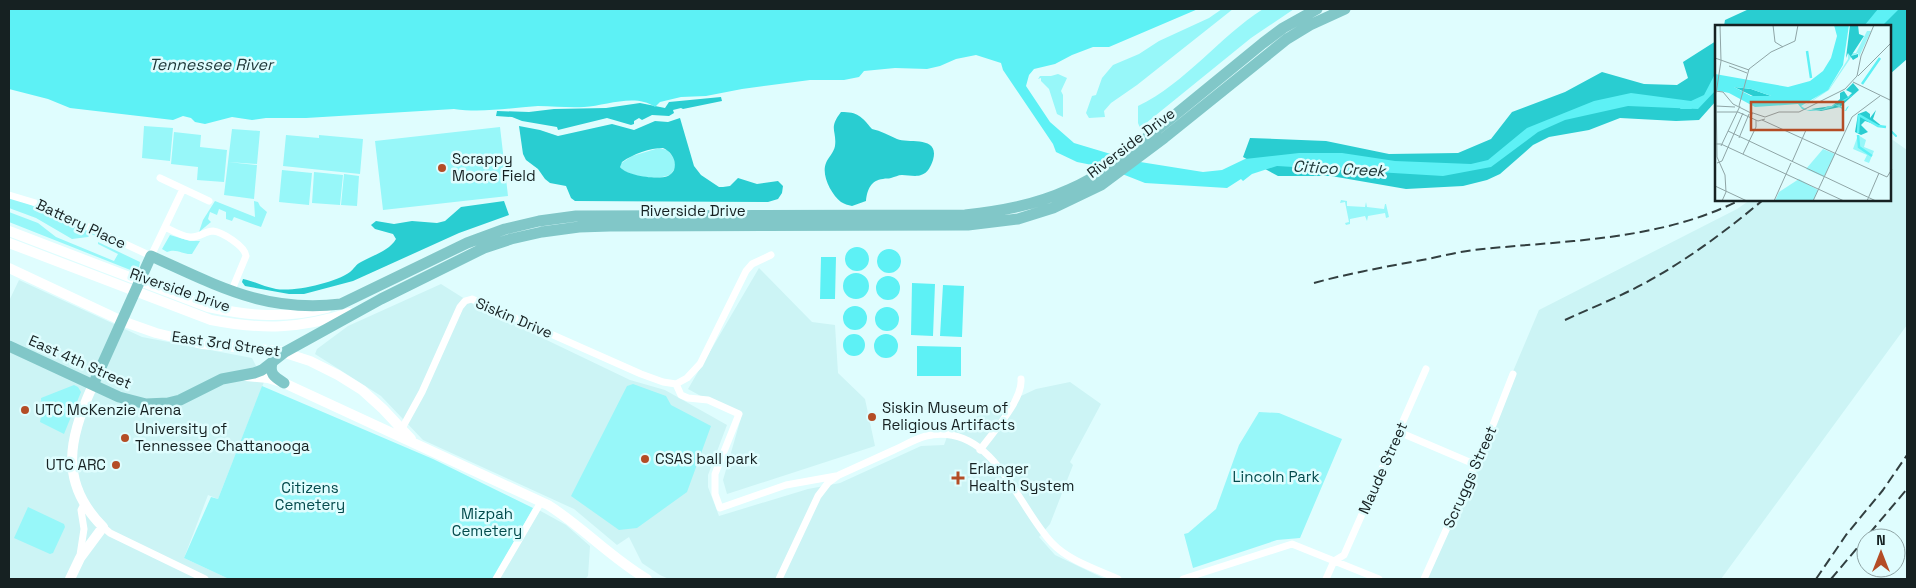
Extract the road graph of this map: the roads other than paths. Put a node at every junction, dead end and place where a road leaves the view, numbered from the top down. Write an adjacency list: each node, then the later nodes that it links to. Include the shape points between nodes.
1 (1317, 9): 7 (main road, Riverside Drive, via 1283,28 1134,148 1070,190 1000,211)
2 (1345, 9): 7 (main road, Riverside Drive, via 1287,39 1101,185 1053,208 1018,219 968,225)
3 (160, 178): 4 (street)
4 (183, 189): 6 (street); 8 (street)
5 (9, 194): 12 (street, Battery Place, via 39,204)
6 (209, 201)
7 (854, 220): 15 (main road, Riverside Drive, via 579,227 542,232 484,248); 16 (main road, Riverside Drive, via 604,215 539,221 467,243)
8 (165, 227): 12 (street); 14 (street, via 191,237 216,232 246,251)
9 (9, 231): 16 (main road, Riverside Drive, via 208,307 247,315 283,316)
10 (9, 243): 15 (main road, Riverside Drive, via 211,320 238,325 293,326 322,321)
11 (771, 255): 25 (street, via 752,264 746,271 700,364)
12 (151, 256): 14 (main road); 17 (main road)
13 (9, 268): 17 (main road, East 3rd Street)
14 (231, 292): 16 (main road, via 289,306)
15 (381, 298): 19 (main road)
16 (341, 304)
17 (122, 321): 26 (main road); 28 (main road, East 3rd Street, via 186,341 279,351 310,361 362,390 383,409)
18 (9, 346): 26 (main road, East 4th Street)
19 (272, 362): 22 (main road, via 258,372); 24 (main road, via 273,375)
20 (1426, 369): 27 (street, Maude Street)
21 (1514, 374): 30 (street, Scruggs Street)
22 (230, 377): 24 (main road, East 4th Street, via 259,377); 26 (main road, East 4th Street, via 180,400 163,403 133,402)
23 (1021, 379): 29 (street, via 1022,389)
24 (284, 383): 28 (main road, East 3rd Street)
25 (676, 384): 28 (street, Siskin Drive, via 641,374 472,299 465,301 460,308 422,392); 31 (street, Siskin Drive, via 681,395 708,400 739,414 715,474 715,494 720,508 786,485)
26 (93, 385): 33 (main road, via 74,434 72,454 76,484)
27 (1400, 432): 30 (street); 36 (street, Maude Street, via 1344,555)
28 (399, 433): 32 (main road, East 3rd Street, via 424,448)
29 (980, 450): 31 (street, via 959,438 927,436); 42 (street, via 996,462 1040,528 1059,550)
30 (1474, 464): 46 (street, Scruggs Street)
31 (839, 475): 41 (street, via 818,496)
32 (541, 502): 39 (street); 40 (main road, East 3rd Street, via 567,517 619,561)
33 (84, 504): 34 (main road); 35 (street, via 81,510 84,529)
34 (103, 527): 35 (main road); 38 (street)
35 (80, 558): 37 (main road)
36 (1334, 561): 43 (street, via 1292,544); 44 (street, Maude Street); 45 (street)
37 (70, 579)
38 (205, 579)
39 (496, 579)
40 (647, 579)
41 (779, 579)
42 (1118, 579)
43 (1183, 579)
44 (1326, 579)
45 (1379, 579)
46 (1424, 579)

